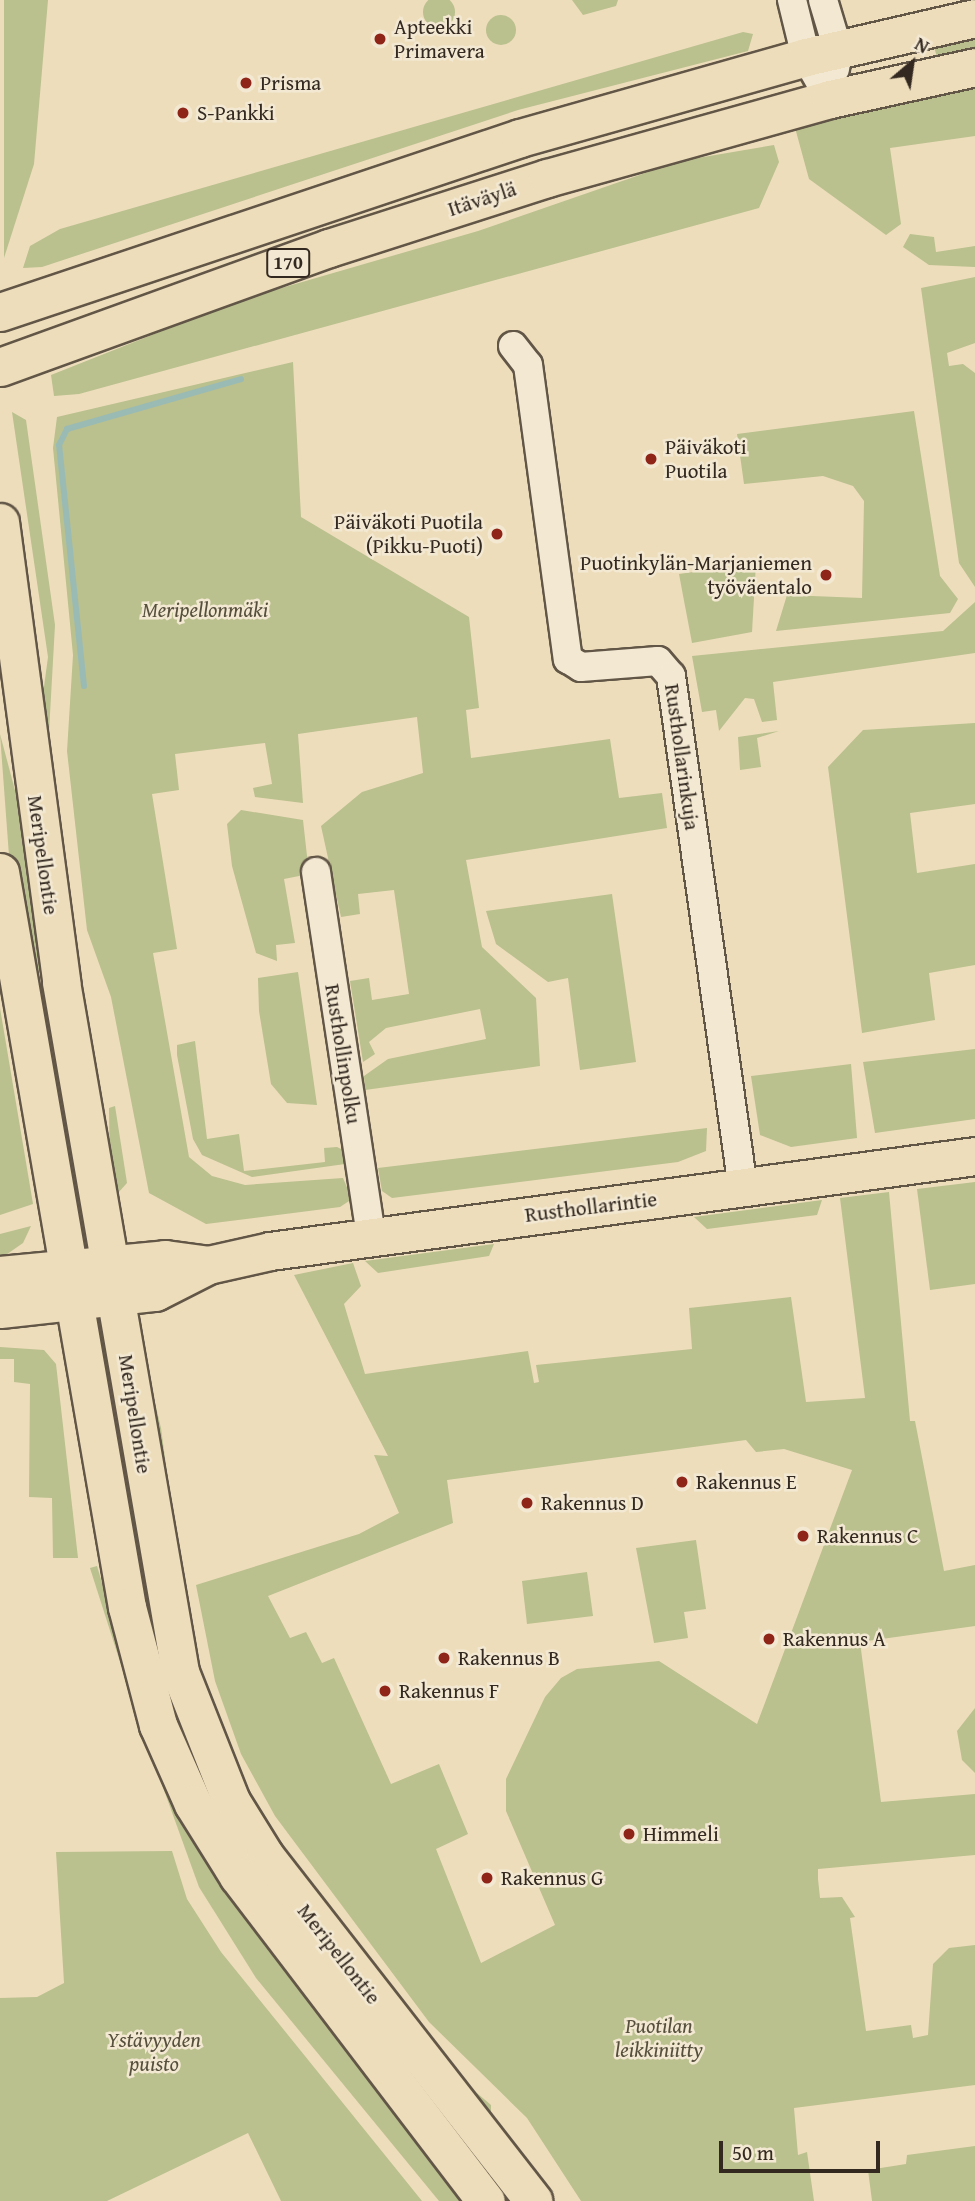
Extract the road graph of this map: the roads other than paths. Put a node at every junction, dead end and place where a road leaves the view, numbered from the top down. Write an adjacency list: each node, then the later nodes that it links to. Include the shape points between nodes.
1 (792, 0): 4 (street)
2 (823, 0): 4 (street)
3 (975, 18): 4 (main road, 170)
4 (822, 54): 6 (street); 7 (main road, 170, via 506,142)
5 (975, 67): 6 (main road, Itäväylä / 170)
6 (830, 99): 9 (main road, Itäväylä / 170, via 329,248)
7 (0, 312)
8 (513, 346): 14 (street, Rusthollarinkuja, via 528,365 568,659 581,667 658,661 671,676)
9 (0, 368)
10 (0, 522): 17 (main road, Meripellontie, via 61,982)
11 (0, 872): 18 (main road, Meripellontie)
12 (316, 872): 15 (street, Rusthollinpolku)
13 (975, 1156): 14 (main road, Rusthollarintie)
14 (743, 1188): 15 (main road, Rusthollarintie)
15 (371, 1236): 17 (main road, Rusthollarintie, via 208,1265 155,1292)
16 (0, 1275): 18 (main road)
17 (113, 1282): 18 (main road, Rusthollarintie); 21 (main road, Meripellontie, via 180,1672 231,1801 285,1885)
18 (69, 1288): 19 (main road); 20 (main road, Meripellontie, via 135,1647 173,1762 238,1876)
19 (0, 1310)
20 (486, 2201)
21 (534, 2201)

